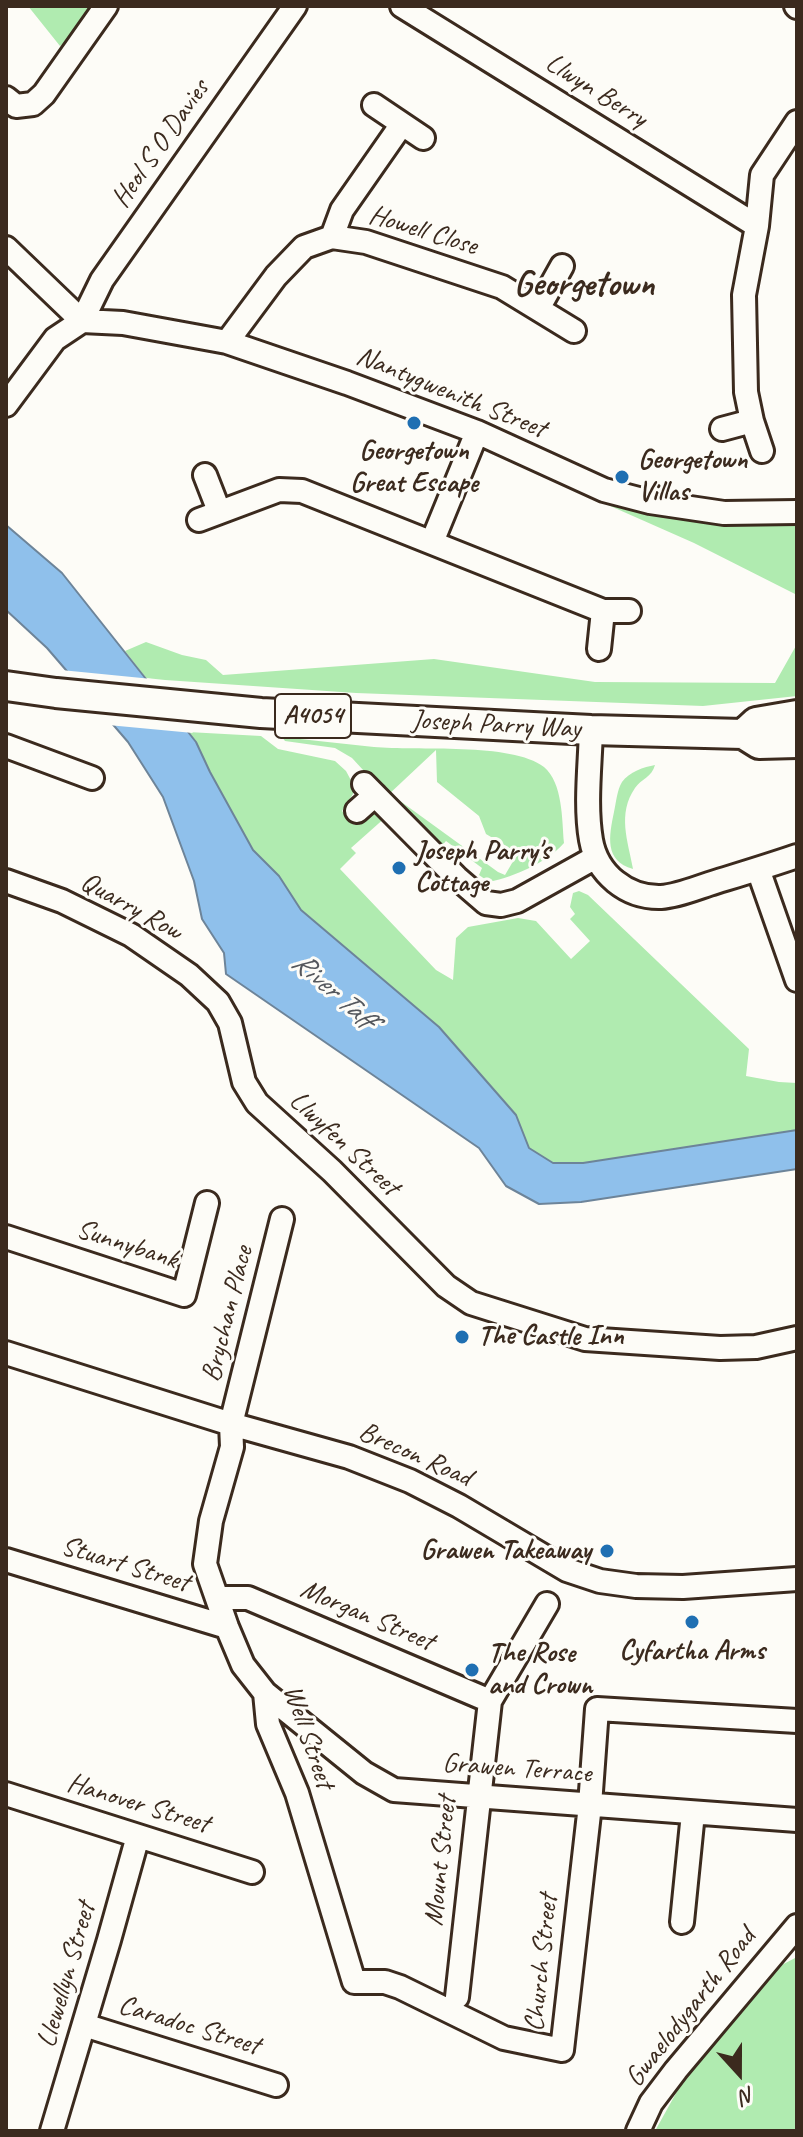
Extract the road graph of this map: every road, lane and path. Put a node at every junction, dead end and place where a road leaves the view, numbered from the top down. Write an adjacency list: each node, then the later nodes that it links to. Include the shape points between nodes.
1 (106, 6): 4 (street, via 44,94 33,104 16,106)
2 (295, 6): 14 (street, Heol S O Davies, via 102,280)
3 (402, 6): 9 (street, Llwyn Berry)
4 (6, 98)
5 (374, 105): 7 (street)
6 (797, 122): 9 (street, via 762,175)
7 (402, 124): 8 (street); 10 (street, Howell Close, via 342,210)
8 (423, 138)
9 (757, 226): 18 (street, via 744,295 746,392)
10 (332, 237): 13 (street, Howell Close, via 366,242 502,287); 16 (street, Howell Close, via 304,247)
11 (6, 248): 14 (street)
12 (562, 266): 13 (street)
13 (538, 309): 15 (street, Howell Close)
14 (82, 321): 16 (street, Nantygwenith Street); 17 (street, via 55,339)
15 (574, 331)
16 (227, 342): 20 (street, Nantygwenith Street)
17 (6, 405)
18 (752, 421): 19 (street); 21 (street)
19 (722, 429)
20 (477, 432): 23 (street, Nantygwenith Street, via 604,490 650,502 724,513); 24 (street)
21 (762, 451)
22 (205, 475): 24 (street, via 209,516 279,490 302,491)
23 (797, 512)
24 (432, 542): 25 (street)
25 (603, 611): 26 (street); 27 (street)
26 (629, 611)
27 (599, 649)
28 (6, 686): 30 (main road, Joseph Parry Way / A4054, via 261,713)
29 (797, 715): 31 (main road, A4054, via 756,722)
30 (591, 730): 31 (main road, Joseph Parry Way / A4054); 37 (street, via 589,822)
31 (743, 734): 32 (main road, Joseph Parry Way / A4054, via 759,744)
32 (797, 743)
33 (6, 746): 34 (street)
34 (92, 778)
35 (357, 811): 37 (street, via 369,789 486,903 517,901)
36 (797, 856): 38 (street)
37 (596, 857): 38 (street, via 618,884 649,896 681,893)
38 (758, 869): 40 (street)
39 (6, 881): 41 (street, Quarry Row, via 131,935)
40 (797, 979)
41 (218, 1002): 45 (street, Llwyfen Street, via 230,1023 244,1082 257,1103 446,1286 471,1303 585,1339 720,1348)
42 (207, 1203): 44 (street, Sunnybank, via 184,1295)
43 (282, 1219): 47 (street, Brychan Place)
44 (6, 1237)
45 (797, 1338)
46 (6, 1353): 47 (street, Brecon Road)
47 (231, 1424): 49 (street, Brecon Road, via 349,1457 410,1481 567,1570 600,1581 683,1587); 50 (street, Well Street, via 232,1447 205,1564)
48 (6, 1560): 52 (street, Stuart Street)
49 (797, 1579)
50 (218, 1598): 52 (street, Well Street); 54 (street, Morgan Street, via 248,1598)
51 (547, 1604): 54 (street, Mount Street)
52 (227, 1627): 53 (street, Well Street, via 243,1665)
53 (265, 1693): 57 (street, Grawen Terrace, via 364,1773 394,1790); 65 (street, Well Street, via 268,1724 297,1793)
54 (490, 1701): 57 (street, Mount Street)
55 (797, 1721): 58 (street, via 597,1709)
56 (6, 1794): 61 (street, Hanover Street)
57 (478, 1796): 58 (street, Grawen Terrace); 66 (street, Mount Street)
58 (590, 1805): 59 (street, Grawen Terrace); 65 (street, Church Street, via 562,2050 504,2038 385,1982)
59 (693, 1813): 60 (street, Grawen Terrace); 63 (street)
60 (797, 1820)
61 (138, 1836): 62 (street, Hanover Street); 67 (street, Llewellyn Street)
62 (252, 1872)
63 (682, 1922)
64 (797, 1926): 70 (street, Gwaelodygarth Road, via 676,2070)
65 (354, 1982)
66 (457, 1997)
67 (84, 2025): 68 (street, Caradoc Street); 69 (street, Llewellyn Street)
68 (276, 2085)
69 (52, 2131)
70 (638, 2131)

